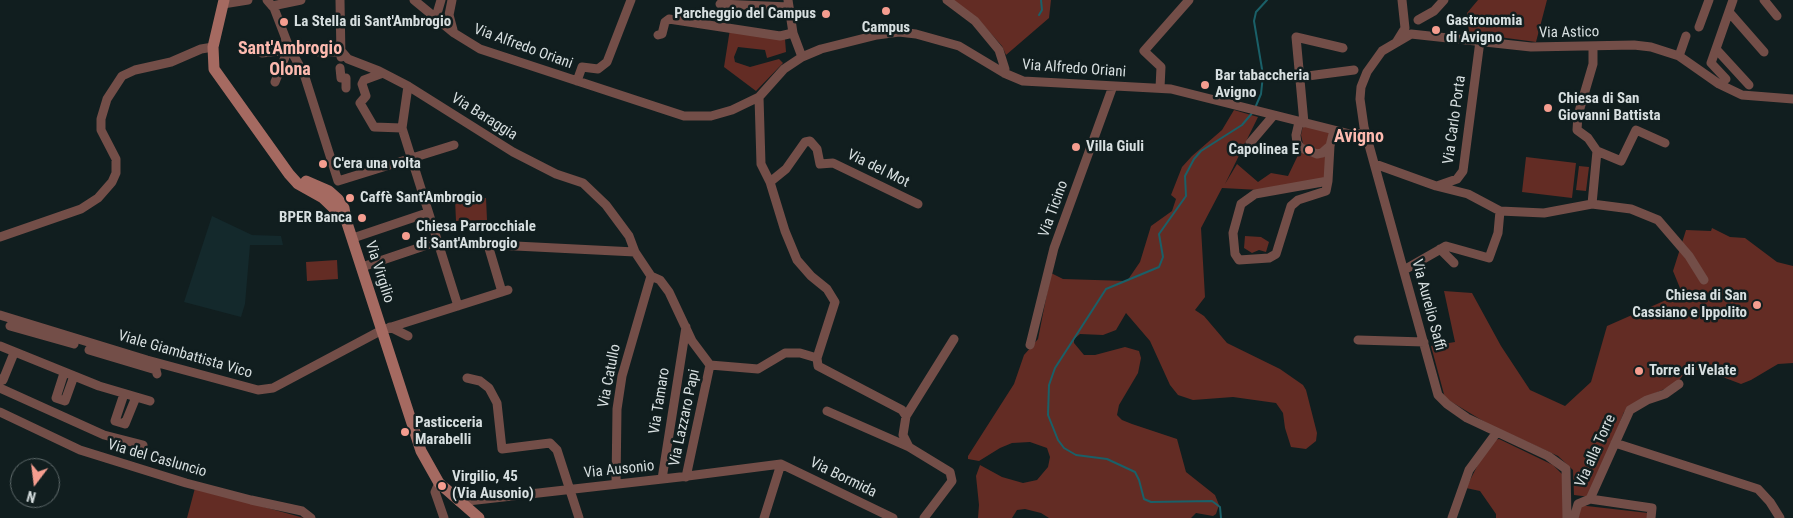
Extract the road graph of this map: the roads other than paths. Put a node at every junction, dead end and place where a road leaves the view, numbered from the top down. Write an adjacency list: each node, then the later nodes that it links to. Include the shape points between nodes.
1 (248, 0): 14 (street)
2 (301, 0): 15 (street)
3 (340, 0): 38 (street)
4 (414, 0): 21 (street, Via Alfredo Oriani)
5 (441, 0): 21 (street)
6 (452, 0): 24 (street, via 449,15)
7 (631, 0): 44 (street, Via Alfredo Oriani, via 608,62 598,69 582,67)
8 (947, 0): 41 (street, via 975,21 999,50)
9 (1189, 0): 50 (street, via 1144,51 1161,67)
10 (1444, 0): 23 (street)
11 (1709, 0): 22 (street)
12 (1733, 0): 19 (street)
13 (1764, 0): 20 (street)
14 (224, 2): 30 (main road)
15 (270, 3): 29 (street)
16 (788, 3): 17 (street); 25 (street)
17 (720, 4)
18 (1403, 4): 23 (street)
19 (1729, 12): 33 (street); 35 (street)
20 (1778, 16)
21 (436, 17): 24 (street, Via Alfredo Oriani)
22 (1698, 27)
23 (1416, 28): 28 (street, Via Astico); 57 (street, Via Aurelio Saffi, via 1377,56 1363,80 1360,100)
24 (454, 33): 44 (street, Via Alfredo Oriani, via 480,48)
25 (793, 33): 26 (street, via 780,36 670,19 665,22 662,34); 37 (street)
26 (658, 35)
27 (1686, 36): 36 (street)
28 (1480, 41): 31 (street, Via Astico, via 1531,47); 68 (street, Via Carlo Porta, via 1463,171 1456,179)
29 (289, 46): 34 (street, via 280,51); 38 (street, Via Baraggia, via 308,46); 45 (street); 66 (street, via 312,97)
30 (213, 47): 69 (main road, via 213,63 218,76 289,174); 74 (street, via 122,76 107,100 101,118 103,134 116,159 112,182 98,198 81,209)
31 (1594, 47): 36 (street, Via Astico, via 1642,46); 62 (street, via 1577,130)
32 (1343, 48): 42 (street, via 1296,37)
33 (1716, 49): 43 (street, via 1711,63); 46 (street)
34 (262, 52)
35 (1764, 52)
36 (1679, 56): 52 (street, Via Astico, via 1732,92 1753,97)
37 (802, 57): 41 (street, Via Alfredo Oriani, via 842,43 877,35 907,33 958,46); 51 (street, Via Alfredo Oriani, via 784,69)
38 (341, 60): 40 (street, Via Baraggia, via 348,59); 49 (street, via 341,78 346,78)
39 (1354, 70): 42 (street)
40 (383, 73): 47 (street, Via Baraggia); 55 (street, via 364,80 366,96 360,102 374,127)
41 (1004, 74): 48 (street, Via Alfredo Oriani, via 1034,83)
42 (1300, 77): 54 (street)
43 (1726, 79)
44 (578, 81): 51 (street, Via Alfredo Oriani, via 684,116 711,116)
45 (275, 82)
46 (1748, 85)
47 (408, 86): 55 (street); 79 (street, Via Baraggia, via 513,152 556,174 583,183 606,205 630,236)
48 (1113, 86): 50 (street, Via Alfredo Oriani); 96 (street, Via Ticino, via 1054,248)
49 (346, 88)
50 (1160, 88): 53 (street, Via Alfredo Oriani)
51 (759, 97): 67 (street, via 761,164)
52 (1793, 99)
53 (1273, 116): 54 (street, Via Alfredo Oriani); 58 (street)
54 (1301, 122): 56 (street, Via Alfredo Oriani); 61 (street, via 1296,135 1301,148 1317,154)
55 (402, 128): 63 (street)
56 (1334, 130): 57 (street, Via Alfredo Oriani); 61 (street)
57 (1366, 133): 64 (street, Via Aurelio Saffi)
58 (1250, 143)
59 (454, 144): 63 (street)
60 (1665, 144): 62 (street, via 1636,130 1621,161)
61 (1330, 146): 65 (street)
62 (1597, 151): 71 (street)
63 (408, 159): 66 (street); 73 (street)
64 (1375, 164): 68 (street); 82 (street, Via Aurelio Saffi)
65 (1328, 181): 65 (street, via 1255,194 1241,204 1233,233 1235,254 1239,260 1269,258 1276,254 1291,206 1298,200 1326,191)
66 (338, 182): 69 (street)
67 (770, 182): 70 (street, Via del Mot, via 786,170 805,142 810,141 817,149 820,164 833,163); 101 (street, via 797,260 827,289 835,302)
68 (1436, 186): 72 (street, via 1468,194)
69 (326, 195): 75 (main road, Via Virgilio, via 344,208)
70 (918, 204)
71 (1592, 204): 72 (street, via 1544,213); 84 (street, via 1631,209 1658,220 1689,256)
72 (1500, 211): 78 (street, via 1498,233 1489,258 1446,246)
73 (427, 214): 75 (street); 76 (street)
74 (0, 237)
75 (352, 238): 81 (main road, Via Virgilio)
76 (436, 242): 77 (street); 81 (street); 85 (street)
77 (488, 245): 79 (street); 85 (street, Viale Giambattista Vico, via 505,291)
78 (1440, 248): 80 (street); 82 (street)
79 (635, 252): 83 (street, Via Lazzaro Papi)
80 (1454, 263)
81 (362, 267): 89 (main road, Via Virgilio)
82 (1404, 270): 94 (street, Via Aurelio Saffi)
83 (651, 276): 88 (street, Via Lazzaro Papi, via 660,280); 130 (street, Via Catullo, via 622,376 617,409)
84 (1704, 280)
85 (458, 306): 89 (street, Viale Giambattista Vico)
86 (0, 315): 90 (street, Viale Giambattista Vico)
87 (10, 326): 90 (street)
88 (686, 327): 104 (street, Via Lazzaro Papi); 128 (street, Via Tamaro)
89 (386, 329): 91 (street); 102 (street, Viale Giambattista Vico, via 273,388 265,389); 129 (main road, Via Virgilio, via 414,431)
90 (43, 335): 95 (street); 102 (street, Viale Giambattista Vico)
91 (408, 336)
92 (954, 339): 121 (street)
93 (1358, 340): 94 (street)
94 (1424, 342): 122 (street, Via Aurelio Saffi, via 1438,395 1468,418)
95 (74, 344)
96 (1030, 345)
97 (2, 347): 99 (street); 100 (street)
98 (89, 350): 102 (street)
99 (14, 353): 103 (street); 105 (street)
100 (0, 357)
101 (817, 358): 104 (street, Via Lazzaro Papi, via 785,353 758,369); 121 (street, via 818,366 902,410)
102 (124, 359): 106 (street, via 156,370)
103 (4, 365): 109 (street, via 3,380)
104 (710, 365): 127 (street, Via Lazzaro Papi)
105 (64, 373): 107 (street); 111 (street)
106 (157, 374)
107 (74, 376): 113 (street); 114 (street)
108 (468, 378): 131 (street, via 489,388 497,402 502,449 550,443 557,450)
109 (0, 379)
110 (1679, 384): 123 (street, Via alla Torre, via 1630,410)
111 (60, 385): 113 (street); 113 (street, via 56,398 64,401)
112 (0, 388): 124 (street, Via del Casluncio, via 95,431)
113 (69, 389)
114 (124, 394): 115 (street); 117 (street)
115 (136, 397): 116 (street); 118 (street)
116 (150, 401)
117 (120, 407): 118 (street); 118 (street, via 115,421 125,424)
118 (130, 411)
119 (827, 411): 125 (street)
120 (0, 412): 135 (street, Via del Casluncio, via 80,450 186,483 302,511)
121 (906, 416): 125 (street, via 903,435)
122 (1497, 432): 141 (street, via 1470,470); 142 (street, Via Aurelio Saffi, via 1548,456 1566,469)
123 (1615, 442): 132 (street, Via alla Torre); 145 (street, via 1758,489)
124 (143, 445)
125 (909, 447): 140 (street, via 950,472 952,481)
126 (781, 464): 127 (street, Via Ausonio); 138 (street); 139 (street, Via Bormida)
127 (686, 477): 128 (street, Via Ausonio)
128 (662, 479): 130 (street, Via Ausonio)
129 (439, 483): 133 (main road, Via Virgilio); 134 (street, via 435,492)
130 (616, 484): 131 (street, Via Ausonio)
131 (569, 488): 133 (street, Via Ausonio); 137 (street)
132 (1590, 499): 143 (street, Via alla Torre, via 1578,504); 144 (street, via 1652,508)
133 (459, 502): 136 (main road, Via Virgilio)
134 (442, 517)
135 (312, 518)
136 (479, 518)
137 (579, 518)
138 (764, 518)
139 (893, 518)
140 (924, 518)
141 (1452, 518)
142 (1567, 518)
143 (1574, 518)
144 (1651, 518)
145 (1780, 518)

